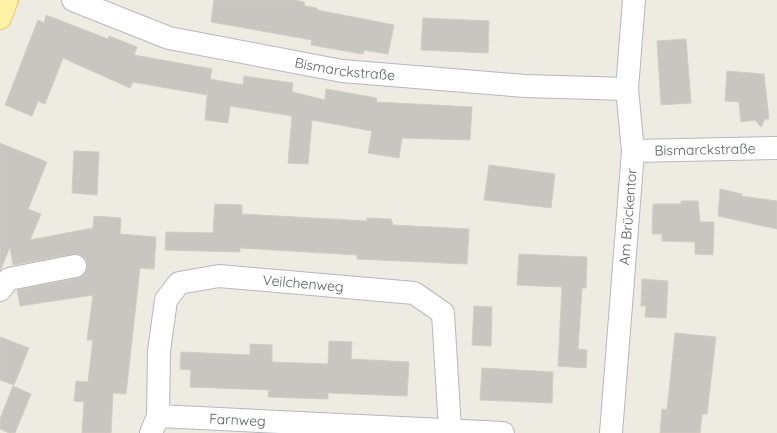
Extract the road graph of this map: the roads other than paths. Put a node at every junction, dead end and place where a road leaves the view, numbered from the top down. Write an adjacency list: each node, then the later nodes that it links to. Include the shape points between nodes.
1 (7, 0): 4 (main road)
2 (72, 0): 5 (street, Bismarckstraße, via 169,38 342,71 525,86)
3 (634, 0): 5 (street, Am Brückentor)
4 (0, 18)
5 (627, 89): 7 (street, Am Brückentor)
6 (777, 148): 7 (street, Bismarckstraße)
7 (633, 151): 13 (street, Am Brückentor)
8 (75, 266): 9 (street, via 9,279)
9 (0, 290)
10 (155, 424): 11 (street, Farnweg); 11 (street, Veilchenweg, via 159,352 166,300 179,283 219,276 414,292 443,313)
11 (450, 430): 12 (street, Farnweg)
12 (503, 433)
13 (611, 433)

